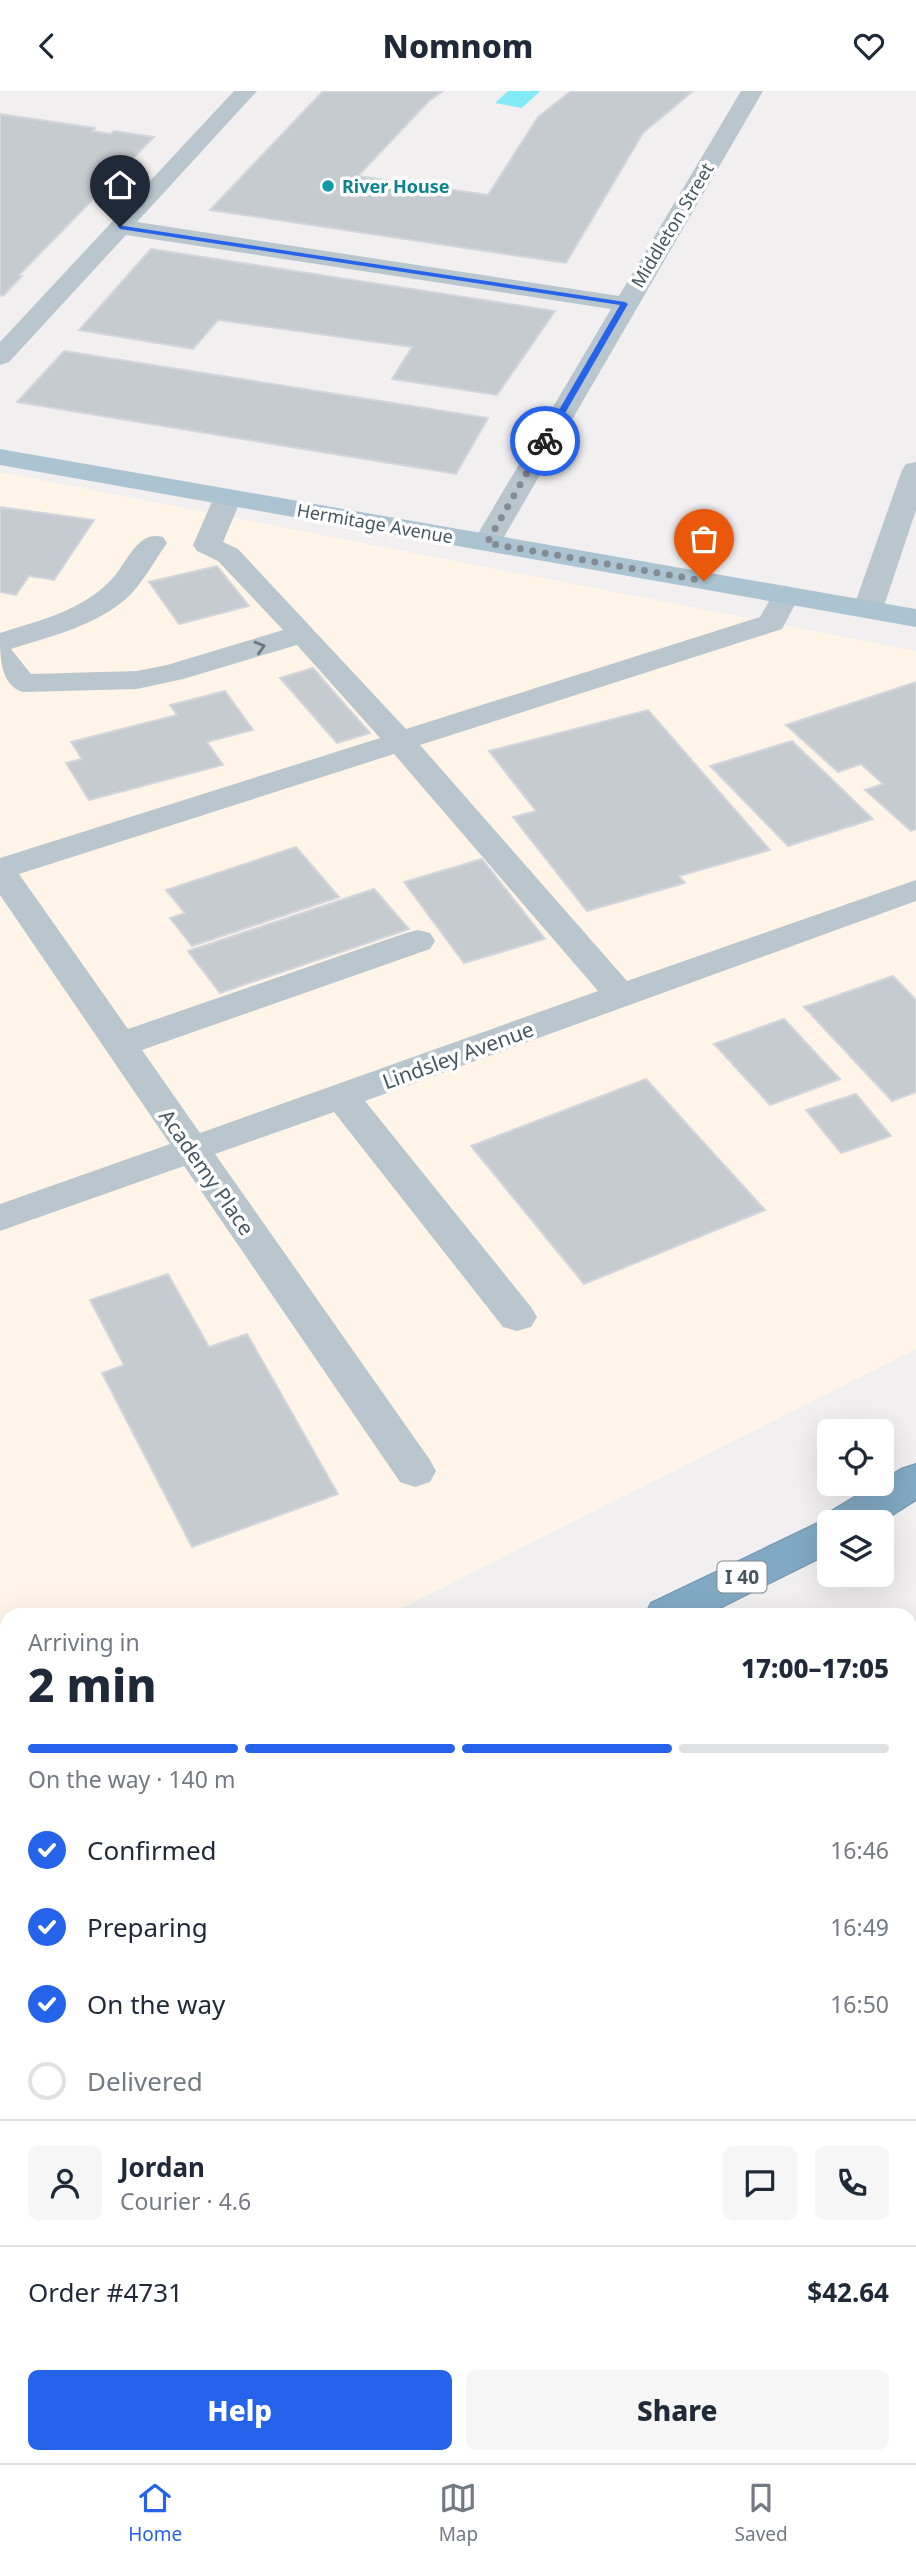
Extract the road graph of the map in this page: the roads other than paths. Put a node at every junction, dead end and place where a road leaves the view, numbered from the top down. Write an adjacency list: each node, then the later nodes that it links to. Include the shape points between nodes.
1 (245, 91): 3 (street)
2 (752, 91): 4 (street, Middleton Street)
3 (120, 227): 4 (street); 5 (street)
4 (625, 304): 10 (street, Middleton Street)
5 (0, 357)
6 (0, 457): 8 (main road, Hermitage Avenue)
7 (916, 470): 12 (street)
8 (228, 497): 10 (main road, Hermitage Avenue); 14 (street, via 207,545 228,555)
9 (153, 543): 15 (street, via 119,588 89,609)
10 (487, 543): 11 (main road, Hermitage Avenue)
11 (786, 595): 12 (main road, Hermitage Avenue); 17 (street, via 772,623)
12 (867, 609): 13 (main road, Hermitage Avenue)
13 (916, 618)
14 (303, 634): 16 (street, one-way to 14, via 23,683 136,680); 17 (street)
15 (0, 643)
16 (0, 655)
17 (400, 741): 18 (street); 21 (street)
18 (0, 870): 22 (street, Academy Place)
19 (916, 890): 21 (street, Lindsley Avenue)
20 (418, 941): 22 (street)
21 (621, 996): 23 (street, Lindsley Avenue)
22 (119, 1045): 24 (street, Academy Place)
23 (342, 1097): 24 (street, Lindsley Avenue); 26 (street)
24 (192, 1151): 25 (street, Lindsley Avenue); 27 (street, Academy Place)
25 (0, 1218)
26 (517, 1317)
27 (415, 1471)
28 (916, 1481): 30 (highway)
29 (916, 1496): 31 (highway)
30 (868, 1510)
31 (885, 1510)
32 (817, 1539): 33 (highway, I 40)
33 (680, 1608)

